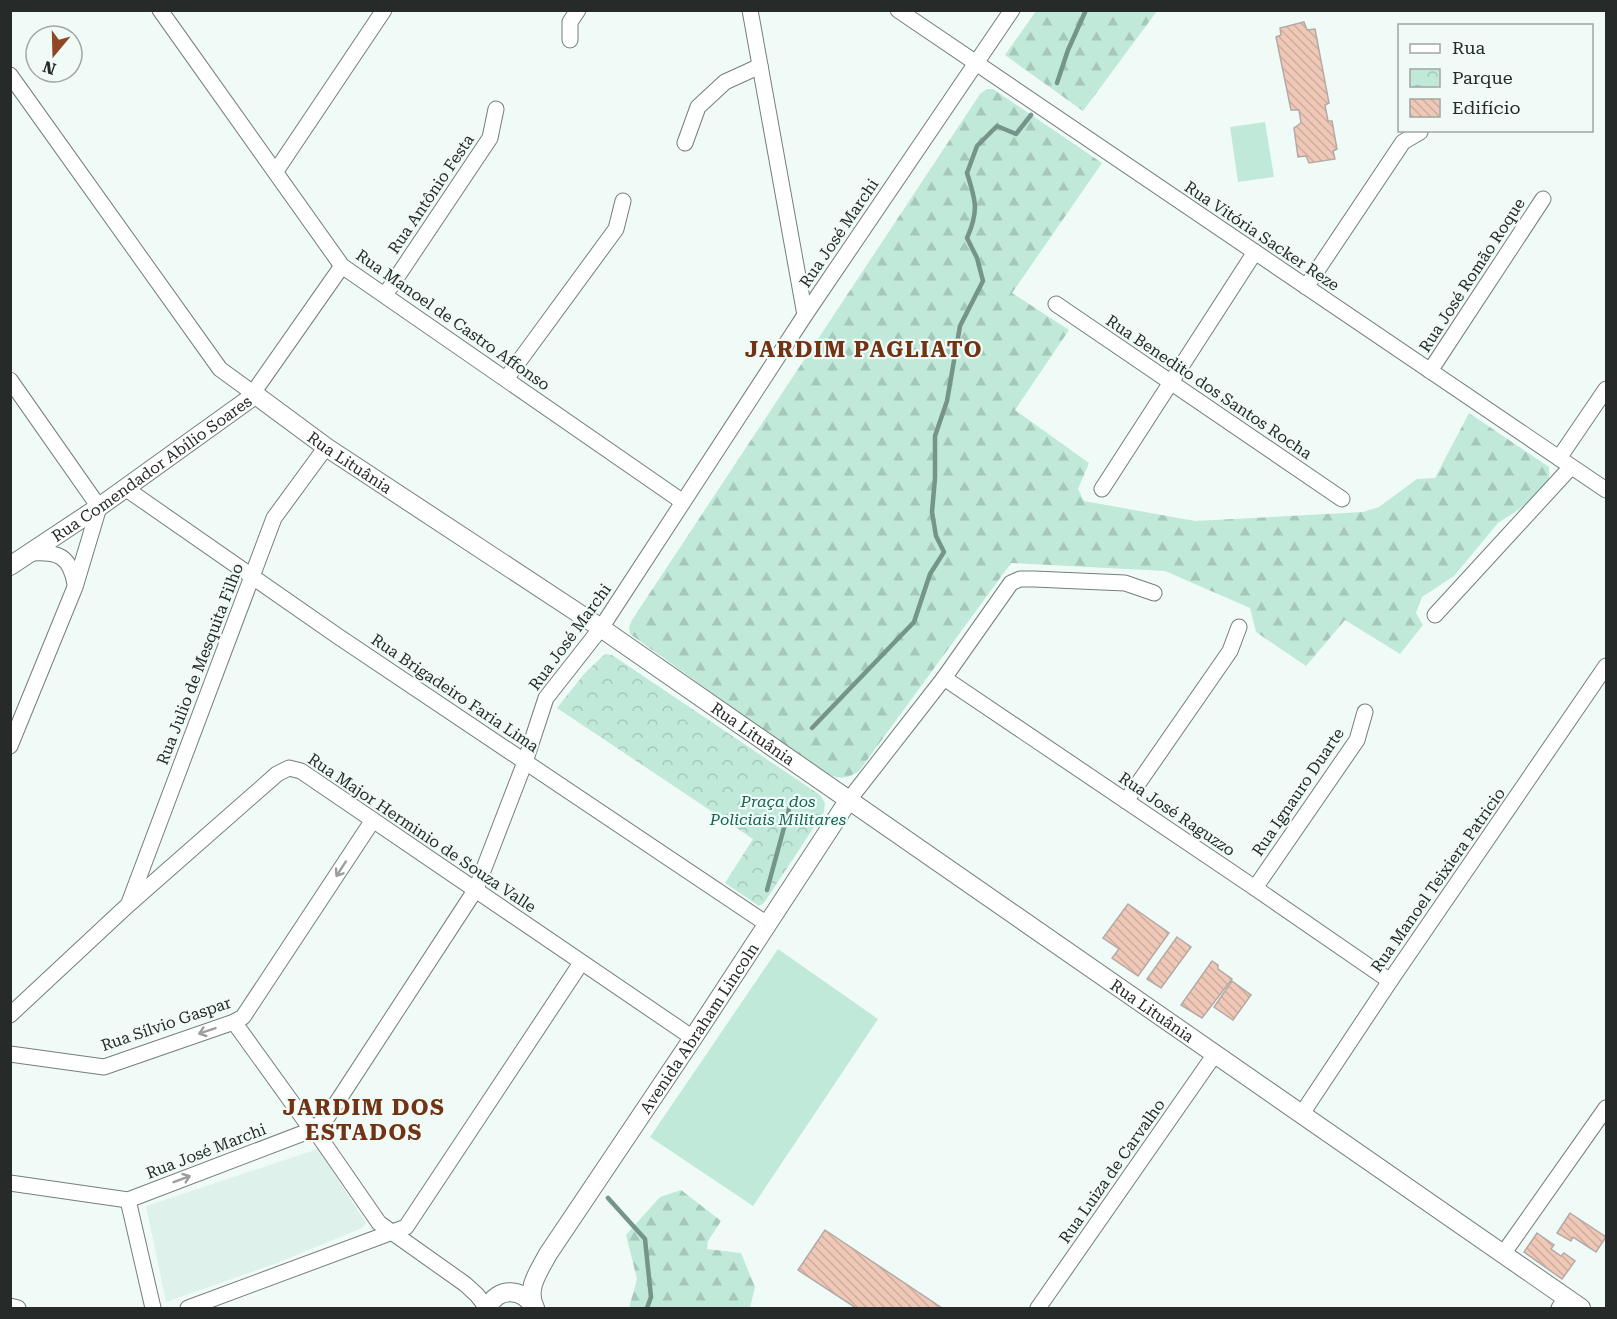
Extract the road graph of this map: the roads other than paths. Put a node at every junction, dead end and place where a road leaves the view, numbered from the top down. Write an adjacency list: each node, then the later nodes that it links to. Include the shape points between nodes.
1 (160, 10): 14 (street, Rua Manoel de Castro Affonso)
2 (384, 10): 14 (street)
3 (578, 10): 7 (street, via 570,22)
4 (750, 10): 9 (street)
5 (898, 10): 8 (street, Rua Vitória Sacker Reze)
6 (1012, 10): 8 (street, Rua José Marchi)
7 (570, 40)
8 (976, 63): 17 (street, Rua Vitória Sacker Reze); 22 (street, Rua José Marchi)
9 (760, 66): 13 (street, via 725,82 698,106); 22 (street)
10 (10, 75): 28 (street, Rua Lituânia, via 220,369)
11 (495, 109): 20 (street, Rua Antônio Festa, via 490,138)
12 (1420, 132): 19 (street, via 1403,142)
13 (685, 143)
14 (276, 171): 18 (street, Rua Manoel de Castro Affonso)
15 (1544, 199): 23 (street, Rua José Romão Roque)
16 (623, 201): 24 (street, via 616,229)
17 (1255, 252): 19 (street, Rua Vitória Sacker Reze); 26 (street)
18 (342, 266): 20 (street, Rua Manoel de Castro Affonso); 28 (street, Rua Comendador Abílio Soares)
19 (1306, 287): 23 (street, Rua Vitória Sacker Reze)
20 (385, 295): 24 (street, Rua Manoel de Castro Affonso)
21 (1056, 304): 26 (street, Rua Benedito dos Santos Rocha)
22 (805, 315): 35 (street, Rua José Marchi)
23 (1430, 371): 30 (street, Rua Vitória Sacker Reze)
24 (506, 379): 35 (street, Rua Manoel de Castro Affonso)
25 (10, 380): 36 (street)
26 (1171, 382): 32 (street); 34 (street, Rua Benedito dos Santos Rocha)
27 (1606, 389): 30 (street)
28 (253, 393): 29 (street, Rua Lituânia); 31 (street, Rua Comendador Abílio Soares)
29 (326, 447): 39 (street, Rua Julio de Mesquita Filho, via 274,518); 44 (street, Rua Lituânia)
30 (1565, 462): 33 (street, Rua Vitória Sacker Reze); 42 (street)
31 (125, 488): 36 (street, Rua Comendador Abílio Soares); 39 (street, Rua Brigadeiro Faria Lima)
32 (1102, 489)
33 (1606, 490)
34 (1342, 499)
35 (683, 502): 44 (street, Rua José Marchi)
36 (99, 507): 37 (street, Rua Comendador Abílio Soares); 40 (street)
37 (31, 553): 38 (street, Rua Comendador Abílio Soares); 40 (street, via 50,552 64,559 72,569)
38 (10, 566)
39 (252, 577): 49 (street, Rua Brigadeiro Faria Lima); 53 (street, Rua Julio de Mesquita Filho)
40 (75, 586): 48 (street)
41 (1154, 593): 46 (street, via 1125,583 1020,579 1011,583)
42 (1435, 615)
43 (1239, 627): 51 (street, via 1230,651)
44 (601, 628): 49 (street, Rua José Marchi, via 546,698); 50 (street, Rua Lituânia)
45 (1606, 666): 60 (street, Rua Manoel Teixiera Patricio)
46 (944, 678): 50 (street); 51 (street, Rua José Raguzzo)
47 (1365, 712): 55 (street, Rua Ignauro Duarte, via 1357,740)
48 (10, 746)
49 (525, 762): 56 (street, Rua José Marchi); 58 (street, Rua Brigadeiro Faria Lima)
50 (848, 801): 58 (street, Avenida Abraham Lincoln); 65 (street, Rua Lituânia)
51 (1126, 801): 55 (street, Rua José Raguzzo)
52 (373, 820): 54 (street, Rua Major Herminio de Souza Valle, via 301,771 289,768 277,774); 56 (street, Rua Major Herminio de Souza Valle); 62 (street, Rua Sílvio Gaspar, one-way to 62, via 243,1017)
53 (148, 852): 54 (street, via 150,860 158,865); 57 (street, Rua Julio de Mesquita Filho)
54 (173, 866): 57 (street, Rua Major Herminio de Souza Valle)
55 (1255, 888): 60 (street, Rua José Raguzzo)
56 (476, 889): 59 (street, Rua Major Herminio de Souza Valle); 68 (street, Rua José Marchi, via 328,1116)
57 (128, 905): 61 (street, Rua Major Herminio de Souza Valle)
58 (767, 924): 63 (street, Avenida Abraham Lincoln)
59 (581, 963): 63 (street, Rua Major Herminio de Souza Valle); 71 (street, via 406,1227)
60 (1390, 981): 67 (street, Rua Manoel Teixiera Patricio)
61 (10, 1015)
62 (234, 1022): 64 (street, Rua Sílvio Gaspar, one-way to 64, via 104,1067); 68 (street)
63 (693, 1038): 72 (street, Avenida Abraham Lincoln)
64 (10, 1054)
65 (1215, 1054): 67 (street, Rua Lituânia); 83 (street, Rua Luiza de Carvalho)
66 (1606, 1108): 73 (street)
67 (1301, 1115): 73 (street, Rua Lituânia)
68 (314, 1129): 70 (street, Rua José Marchi, one-way to 68); 71 (street, via 379,1223)
69 (10, 1183): 70 (street, Rua José Marchi)
70 (128, 1200): 80 (street)
71 (390, 1232): 74 (street); 81 (street)
72 (548, 1254): 75 (street, Avenida Abraham Lincoln, via 520,1285); 76 (street, Avenida Abraham Lincoln, via 534,1280)
73 (1503, 1254): 77 (street, Rua Lituânia)
74 (465, 1284): 75 (street, via 485,1293); 82 (street)
75 (506, 1292): 76 (street, via 518,1292); 82 (street, Avenida Abraham Lincoln)
76 (533, 1305)
77 (1569, 1305)
78 (10, 1306): 79 (street)
79 (18, 1308)
80 (153, 1308)
81 (188, 1308)
82 (488, 1308)
83 (1038, 1308)

